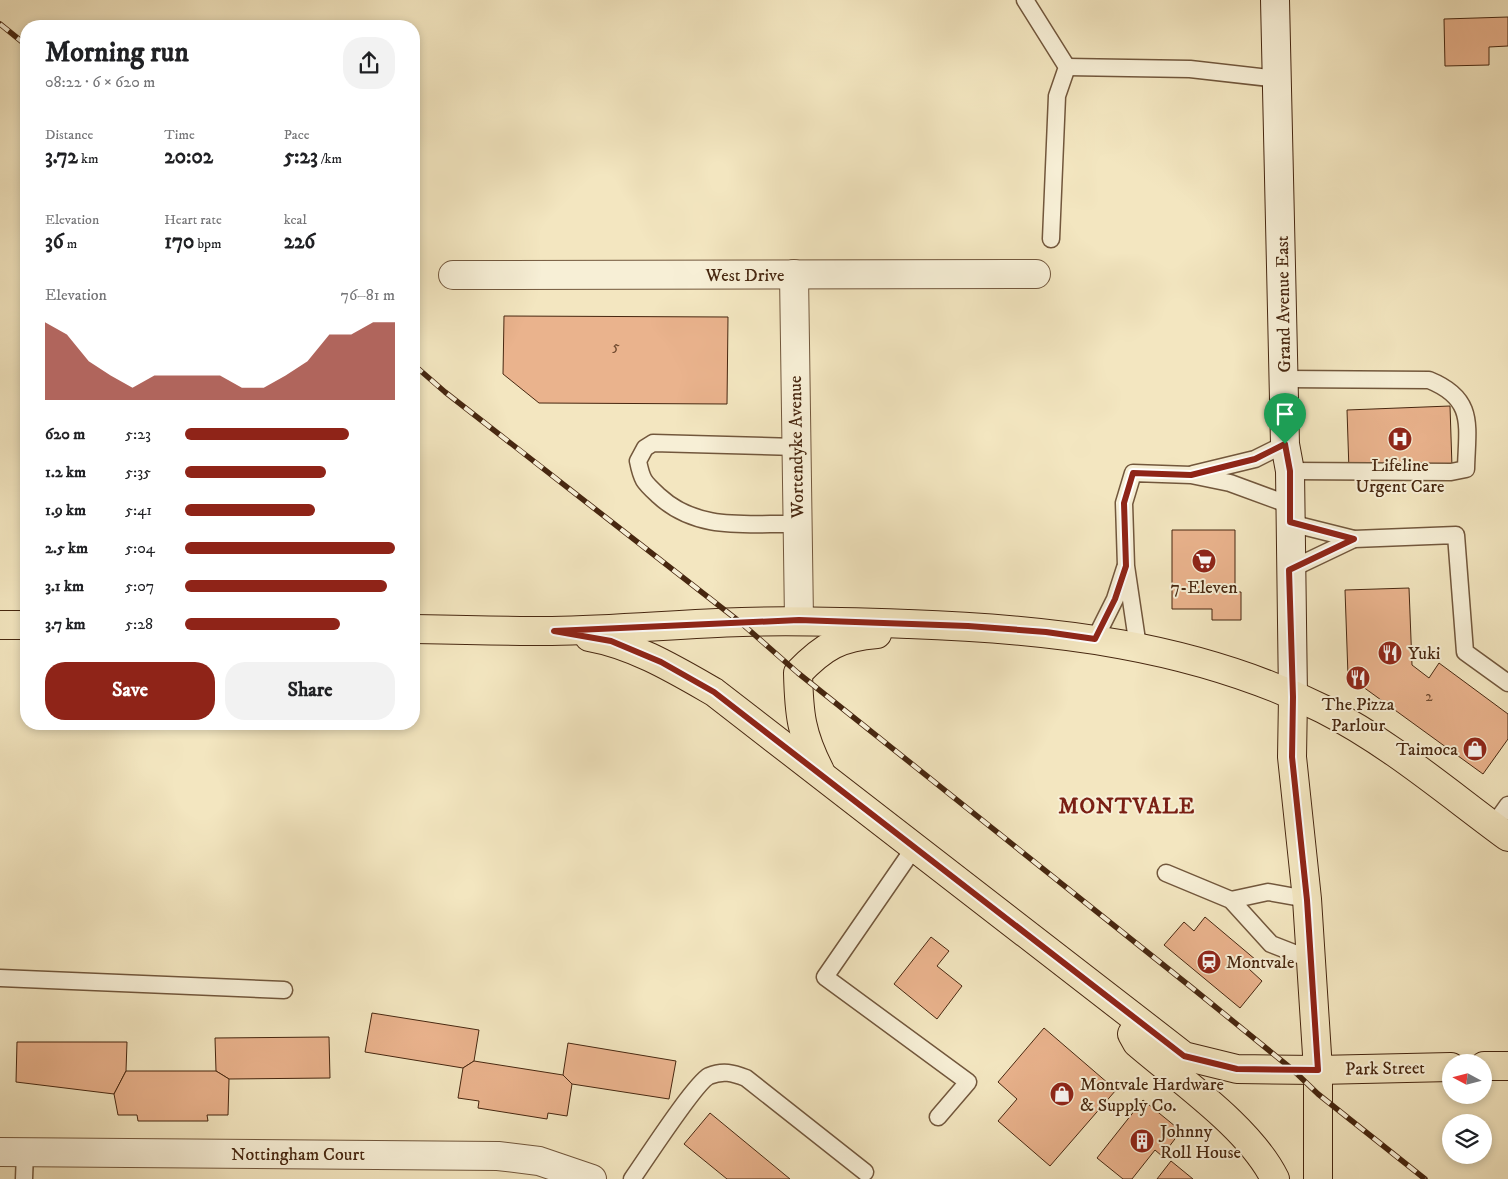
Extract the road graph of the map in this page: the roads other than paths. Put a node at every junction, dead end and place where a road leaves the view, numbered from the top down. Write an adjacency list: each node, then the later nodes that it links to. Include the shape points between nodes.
1 (1025, 0): 3 (lane)
2 (1276, 0): 4 (street, Grand Avenue East)
3 (1067, 67): 4 (lane, via 1190,69); 5 (lane, via 1057,96)
4 (1278, 79): 9 (street, Grand Avenue East)
5 (1051, 239)
6 (794, 274): 7 (street, West Drive); 8 (street, West Drive); 11 (street, Wortendyke Avenue)
7 (1036, 274)
8 (453, 275)
9 (1284, 378): 10 (street, Grand Avenue East); 12 (lane, via 1429,380 1445,386 1458,397 1466,413 1466,469 1451,472)
10 (1285, 444): 12 (street, Grand Avenue East); 13 (lane, via 1255,459)
11 (796, 447): 15 (street, Wortendyke Avenue); 15 (lane, via 653,443 645,448 638,461 642,480 669,505 693,518 710,522)
12 (1290, 471): 14 (street, Grand Avenue East)
13 (1191, 475): 14 (lane, via 1230,483); 17 (lane, via 1133,473 1124,503)
14 (1290, 514): 16 (lane); 18 (street, Grand Avenue East)
15 (797, 524): 19 (street, Wortendyke Avenue)
16 (1354, 539): 18 (lane); 28 (lane, via 1456,535 1465,652)
17 (1126, 566): 25 (lane, via 1115,599); 26 (lane)
18 (1289, 570): 29 (street, Grand Avenue East)
19 (799, 620): 22 (main road); 24 (main road); 27 (main road)
20 (0, 625): 21 (main road)
21 (20, 625)
22 (968, 626): 25 (main road); 27 (main road, via 852,636 818,652)
23 (420, 629): 24 (main road)
24 (554, 631): 30 (main road, Park Street, via 611,641 661,662 714,692)
25 (1095, 639): 26 (main road)
26 (1138, 647): 29 (main road, via 1245,676)
27 (798, 673): 30 (main road, via 799,714 807,745)
28 (1508, 683)
29 (1293, 697): 31 (main road, via 1323,709 1381,743); 35 (main road, via 1292,757)
30 (821, 773): 32 (main road, Park Street)
31 (1503, 823)
32 (914, 848): 39 (main road, Park Street); 44 (lane, via 825,977 968,1082)
33 (1166, 873): 34 (lane)
34 (1231, 900): 35 (lane, via 1268,892); 36 (lane, via 1271,944)
35 (1307, 900): 36 (main road)
36 (1312, 960): 43 (main road)
37 (0, 978): 38 (lane)
38 (284, 990)
39 (1115, 1004): 43 (main road, Park Street, via 1184,1056 1237,1069); 50 (main road, via 1137,1043 1246,1137)
40 (1442, 1066): 43 (main road, Park Street)
41 (1492, 1066): 42 (main road)
42 (1508, 1066)
43 (1318, 1070): 51 (main road)
44 (938, 1117)
45 (12, 1152): 47 (lane); 48 (street, Nottingham Court, via 498,1156 539,1162)
46 (865, 1172): 49 (lane, via 746,1078 728,1072 708,1077)
47 (24, 1179)
48 (592, 1179)
49 (632, 1179)
50 (1275, 1179)
51 (1318, 1179)

